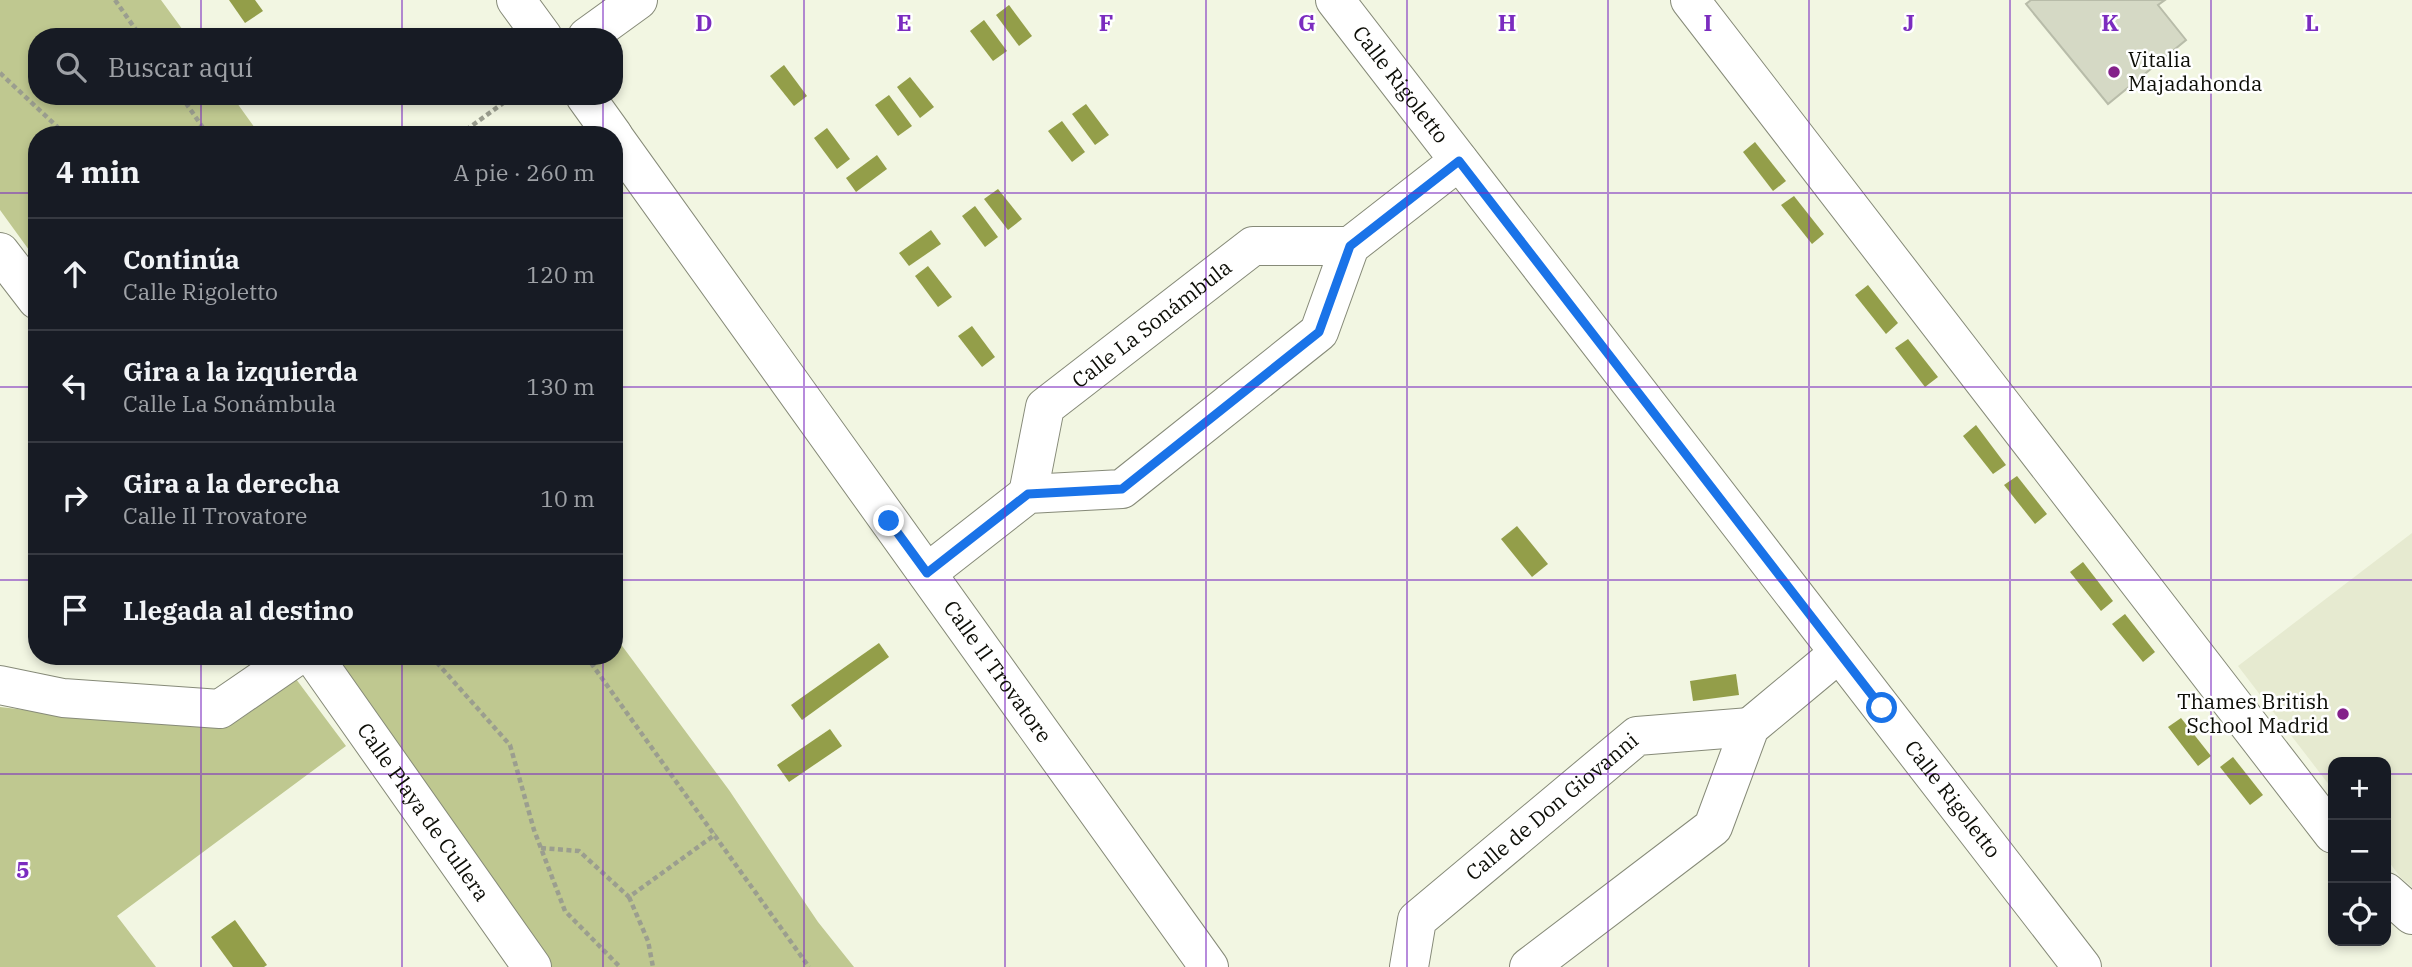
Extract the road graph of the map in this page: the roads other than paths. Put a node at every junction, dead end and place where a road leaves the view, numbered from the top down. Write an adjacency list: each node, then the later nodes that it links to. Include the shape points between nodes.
1 (516, 0): 5 (street)
2 (638, 0): 6 (street)
3 (1335, 0): 10 (street, Calle Rigoletto)
4 (1690, 0): 21 (street)
5 (536, 28)
6 (599, 28)
7 (592, 105): 8 (street, Calle Il Trovatore)
8 (607, 126)
9 (623, 149): 15 (street, Calle Il Trovatore)
10 (1459, 161): 11 (street); 16 (street, Calle Rigoletto)
11 (1350, 246): 14 (street, via 1319,332 1122,489); 14 (street, Calle La Sonámbula, via 1253,246 1045,407)
12 (0, 253): 13 (street)
13 (28, 289)
14 (1028, 494): 15 (street)
15 (927, 573): 25 (street, Calle Il Trovatore)
16 (1839, 653): 20 (street); 28 (street, Calle Rigoletto)
17 (284, 665): 19 (street, via 220,709 62,698)
18 (319, 665): 24 (street, Calle Playa de Cullera)
19 (0, 685)
20 (1750, 727): 26 (street, Calle de Don Giovanni, via 1637,736 1417,920); 27 (street, via 1713,827)
21 (2328, 828)
22 (2391, 896): 23 (street)
23 (2412, 915)
24 (532, 967)
25 (1209, 967)
26 (1409, 967)
27 (1529, 967)
28 (2081, 967)

